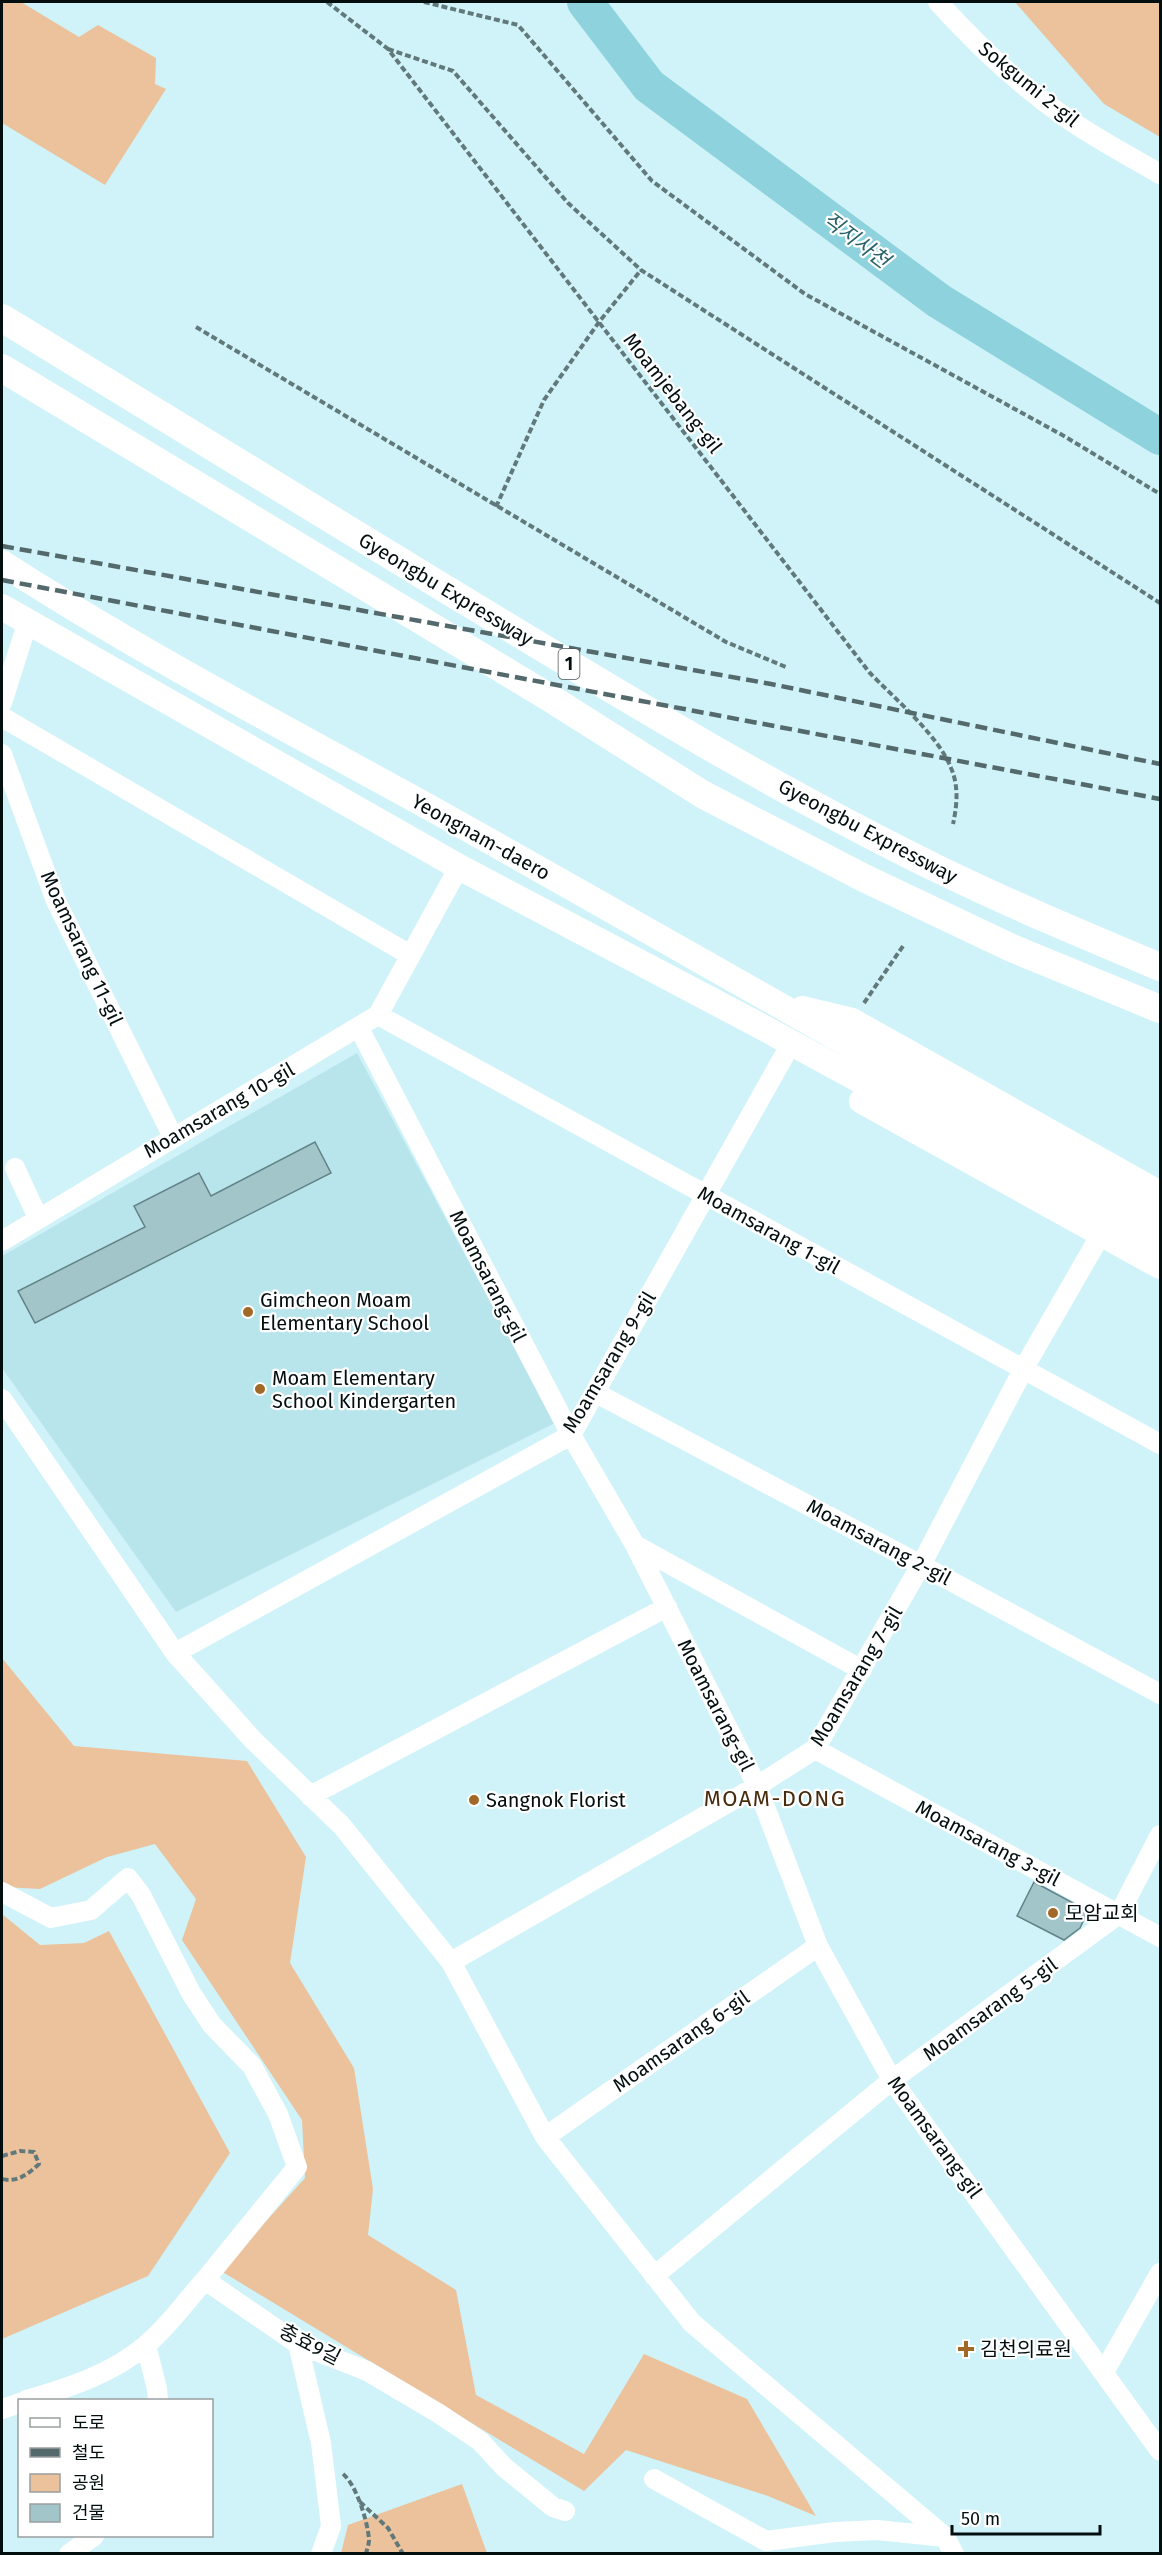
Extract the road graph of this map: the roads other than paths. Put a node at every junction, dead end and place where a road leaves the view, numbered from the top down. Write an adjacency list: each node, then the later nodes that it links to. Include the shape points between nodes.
1 (938, 2): 2 (street, Sokgumi 2-gil, via 1006,70 1056,110)
2 (1161, 174)
3 (2, 318): 13 (highway, Gyeongbu Expressway / 1, via 588,676 713,748 940,870)
4 (2, 368): 15 (highway, Gyeongbu Expressway / 1, via 702,794 1014,950)
5 (2, 563): 14 (main road, Yeongnam-daero, via 177,669)
6 (2, 607): 7 (main road, Yeongnam-daero)
7 (27, 624): 8 (street); 11 (main road, Yeongnam-daero)
8 (2, 703)
9 (2, 717): 12 (street)
10 (2, 754): 21 (street, Moamsarang 11-gil, via 56,901)
11 (459, 867): 12 (street); 17 (main road, Yeongnam-daero)
12 (410, 955): 16 (street)
13 (1161, 967)
14 (771, 1002): 20 (main road, Yeongnam-daero); 23 (main road, via 852,1021)
15 (1161, 1010)
16 (378, 1016): 18 (street, Moamsarang 10-gil); 24 (street, Moamsarang 1-gil)
17 (751, 1021): 19 (main road); 20 (main road, Yeongnam-daero)
18 (359, 1028): 21 (street, Moamsarang 10-gil); 34 (street, Moamsarang-gil)
19 (784, 1056): 24 (street, Moamsarang 9-gil); 27 (main road)
20 (955, 1119): 26 (main road); 29 (main road)
21 (173, 1137): 25 (street, Moamsarang 10-gil)
22 (15, 1168): 25 (street)
23 (1161, 1194)
24 (705, 1195): 31 (street, Moamsarang 1-gil); 32 (street, Moamsarang 9-gil)
25 (38, 1218): 28 (street, Moamsarang 10-gil)
26 (1161, 1218)
27 (1101, 1234): 30 (main road); 31 (street, Moamsarang 7-gil)
28 (2, 1241)
29 (1161, 1243)
30 (1161, 1266)
31 (1024, 1368): 35 (street, Moamsarang 1-gil); 37 (street, Moamsarang 7-gil)
32 (596, 1393): 34 (street, Moamsarang 9-gil); 37 (street, Moamsarang 2-gil)
33 (2, 1399): 39 (street)
34 (571, 1435): 36 (street, Moamsarang-gil); 39 (street, Moamsarang 9-gil)
35 (1161, 1444)
36 (635, 1545): 38 (street, Moamsarang-gil); 40 (street)
37 (921, 1564): 40 (street, Moamsarang 7-gil); 41 (street, Moamsarang 2-gil)
38 (667, 1607): 43 (street, Moamsarang-gil); 44 (street)
39 (175, 1653): 44 (street)
40 (862, 1670): 42 (street, Moamsarang 7-gil)
41 (1161, 1694)
42 (815, 1749): 43 (street, Moamsarang 7-gil); 47 (street, Moamsarang 3-gil)
43 (757, 1786): 49 (street, Moamsarang-gil); 50 (street, Moamsarang 7-gil)
44 (310, 1796): 50 (street, via 342,1826)
45 (1161, 1835): 47 (street, Moamsarang 5-gil)
46 (2, 1892): 55 (street, via 51,1918 91,1910 128,1878 141,1895 196,2001 212,2025 252,2066 278,2114 297,2167)
47 (1119, 1914): 48 (street, Moamsarang 3-gil); 51 (street, Moamsarang 5-gil)
48 (1161, 1937)
49 (818, 1946): 51 (street, Moamsarang-gil); 52 (street, Moamsarang 6-gil)
50 (451, 1962): 52 (street)
51 (892, 2080): 54 (street, Moamsarang 5-gil); 58 (street, Moamsarang-gil)
52 (545, 2137): 54 (street)
53 (1161, 2273): 58 (street)
54 (654, 2276): 67 (street, via 692,2324)
55 (205, 2280): 56 (street, 충효9길); 57 (street)
56 (298, 2344): 65 (street, 충효9길, via 367,2371 438,2413 480,2440 504,2467 554,2507); 69 (street, via 321,2443 330,2515 331,2526)
57 (146, 2345): 59 (street, via 99,2375); 60 (street)
58 (1104, 2372): 63 (street, Moamsarang-gil)
59 (30, 2399)
60 (158, 2399)
61 (18, 2404): 62 (street)
62 (2, 2409)
63 (1161, 2451)
64 (654, 2479): 67 (street, via 766,2541 877,2530)
65 (565, 2511)
66 (91, 2537): 68 (street)
67 (950, 2546)
68 (69, 2553)
69 (321, 2553)

